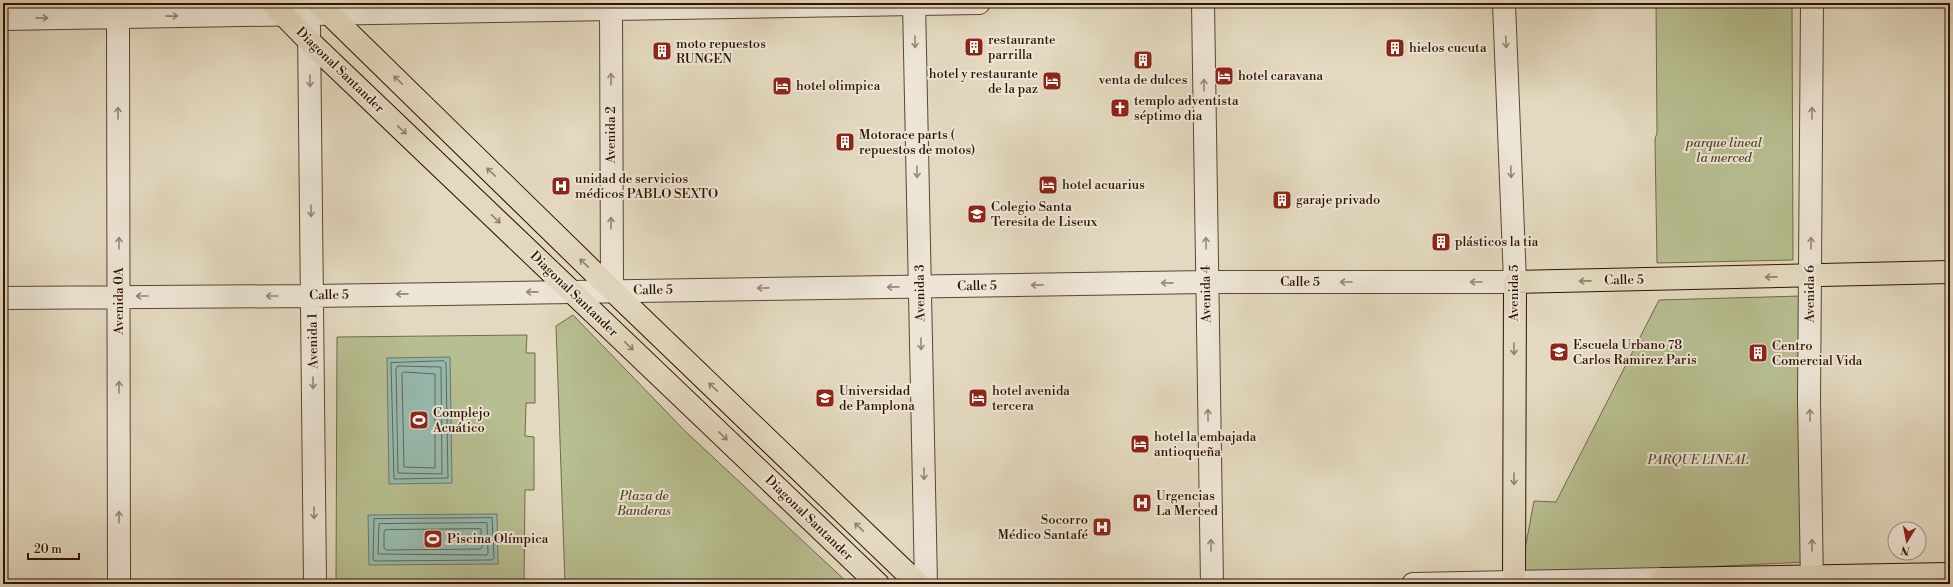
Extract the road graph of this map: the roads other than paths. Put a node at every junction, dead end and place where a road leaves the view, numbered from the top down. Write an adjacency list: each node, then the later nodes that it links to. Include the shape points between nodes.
1 (979, 3): 5 (street)
2 (1203, 3): 14 (street, Avenida 4, one-way to 2)
3 (1504, 3): 15 (street, Avenida 5, one-way to 15)
4 (1812, 3): 13 (street, Avenida 6, one-way to 4)
5 (914, 4): 6 (street); 16 (street, Avenida 3, one-way to 16)
6 (611, 6): 7 (street); 17 (street, Avenida 2, one-way to 6)
7 (316, 8): 8 (street); 11 (street, Avenida 1); 17 (main road, one-way to 7)
8 (278, 9): 9 (street, one-way to 8); 11 (main road, Diagonal Santander)
9 (118, 17): 10 (street, one-way to 9); 19 (street, Avenida 0A, one-way to 9)
10 (3, 19)
11 (310, 42): 18 (main road, Diagonal Santander, one-way to 18); 20 (street, Avenida 1, one-way to 20)
12 (1950, 272): 13 (main road, Calle 5)
13 (1810, 276): 15 (main road, Calle 5, one-way to 15); 23 (street, Avenida 6, one-way to 13)
14 (1206, 282): 15 (street, Calle 5, one-way to 14); 16 (street, Calle 5, one-way to 16); 31 (street, Avenida 4, one-way to 14)
15 (1515, 282): 25 (main road, Avenida 5, one-way to 25)
16 (920, 287): 17 (street, Calle 5, one-way to 17); 30 (street, Avenida 3, one-way to 30)
17 (612, 290): 18 (street, Calle 5); 29 (main road, one-way to 17)
18 (570, 291): 20 (street, Calle 5, one-way to 20); 28 (main road, Diagonal Santander, one-way to 28)
19 (119, 296): 20 (street, Calle 5, one-way to 19); 21 (street, Calle 5); 26 (street, Avenida 0A, one-way to 19)
20 (312, 296): 27 (street, Avenida 1, one-way to 27)
21 (3, 298)
22 (1950, 574): 23 (main road)
23 (1812, 580): 24 (main road)
24 (1662, 581): 25 (street)
25 (1514, 583): 32 (street)
26 (119, 584)
27 (315, 584)
28 (878, 584)
29 (918, 584)
30 (926, 584)
31 (1212, 584)
32 (1413, 584)

